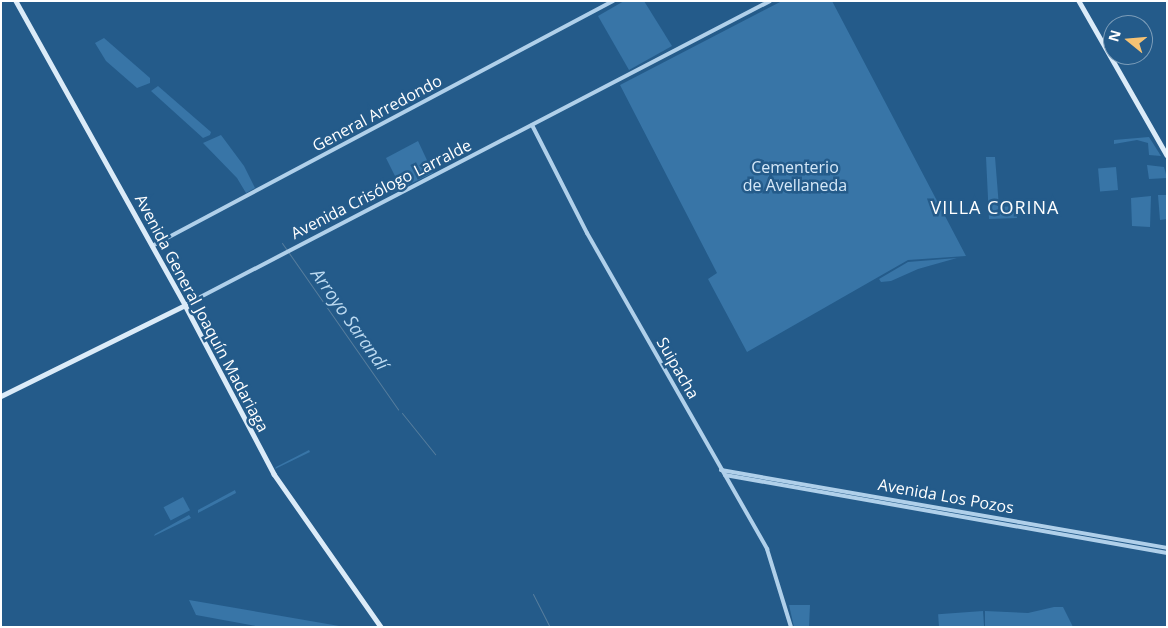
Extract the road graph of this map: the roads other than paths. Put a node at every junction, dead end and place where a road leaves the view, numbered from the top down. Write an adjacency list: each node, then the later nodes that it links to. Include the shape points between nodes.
1 (16, 1): 7 (main road, Avenida General Joaquín Madariaga)
2 (613, 1): 7 (street, General Arredondo)
3 (770, 1): 5 (street, Avenida Crisólogo Larralde)
4 (1079, 1): 6 (main road)
5 (532, 125): 8 (street, Avenida Crisólogo Larralde); 10 (street, Suipacha, via 587,232)
6 (1167, 155)
7 (152, 246): 8 (main road, Avenida General Joaquín Madariaga)
8 (185, 305): 9 (main road, Avenida Crisólogo Larralde); 14 (main road, Avenida General Joaquín Madariaga, via 274,474)
9 (1, 396)
10 (721, 470): 11 (street, Suipacha); 12 (street, Avenida Los Pozos)
11 (725, 475): 13 (street, Avenida Los Pozos); 15 (street, Suipacha, via 769,552)
12 (1167, 548)
13 (1167, 553)
14 (381, 627)
15 (792, 627)

